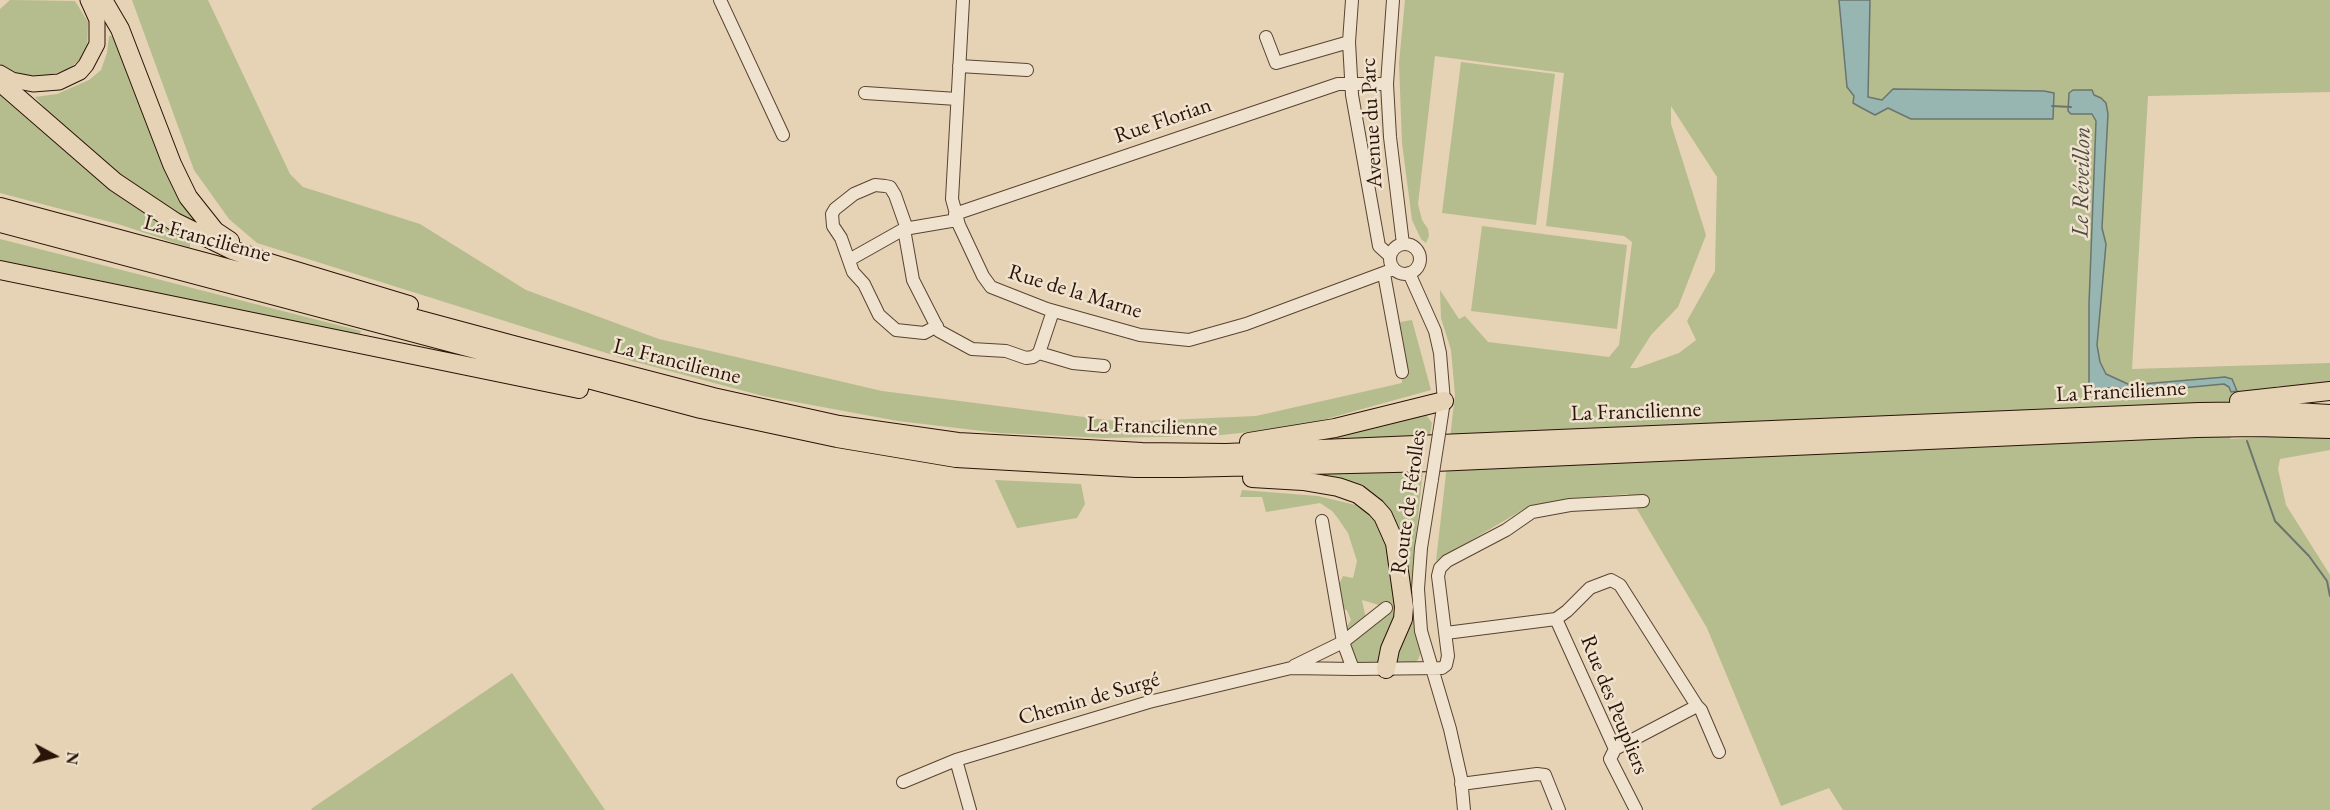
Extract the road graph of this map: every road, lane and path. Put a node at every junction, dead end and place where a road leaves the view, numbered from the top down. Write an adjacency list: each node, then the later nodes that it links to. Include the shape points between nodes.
1 (88, 0): 13 (main road, via 97,20 97,44 80,72 59,82 33,84)
2 (103, 0): 26 (highway, via 120,28 188,197 215,231)
3 (720, 0): 19 (street)
4 (956, 0): 5 (street)
5 (963, 0): 6 (street); 11 (street, Rue de la Marne)
6 (974, 0)
7 (1352, 0): 10 (street)
8 (1393, 0): 16 (street, Avenue du Parc)
9 (1266, 37): 10 (street, via 1276,63)
10 (1349, 42): 15 (street)
11 (959, 66): 12 (street); 18 (street, Rue de la Marne)
12 (1027, 70)
13 (0, 73)
14 (0, 82): 26 (highway, via 144,203 204,237)
15 (1351, 84): 16 (street, Rue Florian); 21 (street, Rue Florian, via 1338,84); 25 (street, via 1379,246)
16 (1387, 84): 24 (street, Avenue du Parc)
17 (865, 93): 18 (street)
18 (957, 99): 21 (street, Rue de la Marne, via 952,199)
19 (783, 135)
20 (0, 207): 33 (highway, La Francilienne)
21 (956, 217): 23 (street, Rue Florian); 31 (street, Rue de la Marne, via 992,287)
22 (0, 223): 39 (highway, La Francilienne)
23 (905, 229): 27 (street, Rue Florian); 27 (street, via 890,187 875,185 854,194 835,209 832,219); 32 (street, via 913,280)
24 (1403, 244): 25 (street); 30 (street, via 1412,246 1419,257 1418,265)
25 (1390, 256): 29 (street)
26 (254, 257): 33 (highway, via 496,331)
27 (849, 260): 32 (street, via 879,315 896,330 924,333)
28 (0, 270): 39 (highway, via 684,412)
29 (1389, 272): 30 (street); 31 (street, Rue de la Marne, via 1246,324 1189,340 1140,335); 36 (street)
30 (1408, 273): 38 (street, Route de Férolles, via 1435,331)
31 (1053, 310): 34 (street)
32 (937, 326): 34 (street, via 939,331 972,349 1006,351 1026,358)
33 (513, 345): 43 (highway, La Francilienne, via 839,425 958,442)
34 (1039, 353): 35 (street, via 1072,363)
35 (1104, 366)
36 (1402, 372)
37 (2330, 391): 41 (highway)
38 (1444, 401): 43 (highway, via 1335,428 1240,443 1178,445); 53 (street, Route de Férolles, bridge, via 1420,548 1418,589 1421,631)
39 (701, 409): 43 (highway, La Francilienne, via 956,458)
40 (2330, 414): 41 (highway, La Francilienne, via 2255,411)
41 (2145, 415): 43 (highway, La Francilienne, via 1226,453)
42 (2330, 429): 43 (highway, La Francilienne, via 2177,429 1435,462)
43 (1139, 460): 52 (highway, via 1158,475 1321,483 1358,494 1376,508 1389,525 1395,543 1404,607)
44 (1643, 501): 48 (street, via 1570,504 1532,512 1447,561 1438,576)
45 (1322, 520): 49 (street)
46 (1386, 608): 49 (street, Chemin de Surgé)
47 (1556, 619): 48 (street, Rue des Peupliers); 54 (street, via 1590,588 1611,580 1620,585); 55 (street, Rue des Peupliers)
48 (1446, 633): 53 (street, via 1446,665)
49 (1343, 642): 50 (street, Chemin de Surgé); 51 (street)
50 (1291, 668): 51 (street, Chemin de Surgé); 57 (street, Chemin de Surgé, via 1149,702)
51 (1353, 669): 52 (street, Chemin de Surgé)
52 (1386, 669): 53 (street, Chemin de Surgé)
53 (1431, 669): 59 (street, Route de Férolles, via 1450,729)
54 (1697, 706): 55 (street); 56 (street)
55 (1615, 750): 63 (street, Rue des Peupliers, via 1610,759)
56 (1719, 752)
57 (956, 760): 58 (street, Chemin de Surgé); 60 (street)
58 (903, 782)
59 (1461, 784): 61 (street, Route de Férolles); 62 (street, via 1545,775)
60 (970, 810)
61 (1464, 810)
62 (1559, 810)
63 (1636, 810)

